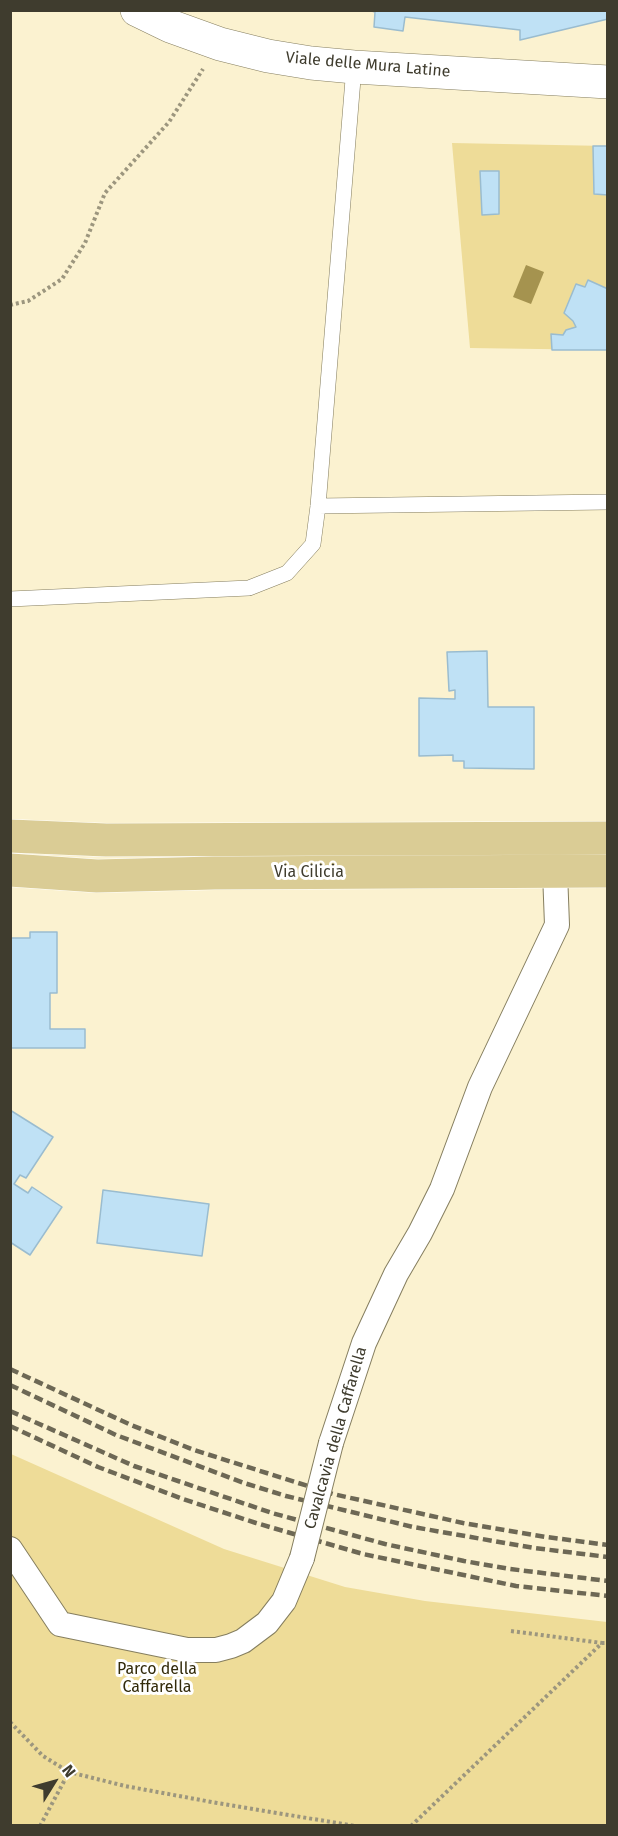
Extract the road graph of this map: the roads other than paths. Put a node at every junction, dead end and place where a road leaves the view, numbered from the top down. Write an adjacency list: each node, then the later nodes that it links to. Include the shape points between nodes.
1 (137, 10): 2 (street, Viale delle Mura Latine, via 220,44 268,56)
2 (354, 67): 3 (street, Viale delle Mura Latine); 5 (lane)
3 (608, 82)
4 (608, 502): 5 (lane)
5 (318, 506): 6 (lane, via 313,543 288,573 249,588)
6 (10, 599)
7 (10, 836): 8 (main road, Via Cilicia, via 106,840)
8 (608, 838)
9 (10, 870): 11 (main road, Via Cilicia, via 97,876)
10 (608, 871): 11 (main road, Via Cilicia)
11 (555, 872): 12 (street, Cavalcavia della Caffarella, bridge, via 557,925 480,1086 441,1189 364,1343 331,1443 302,1558 284,1602 274,1615 243,1641 216,1650 187,1650 60,1624)
12 (10, 1549)

